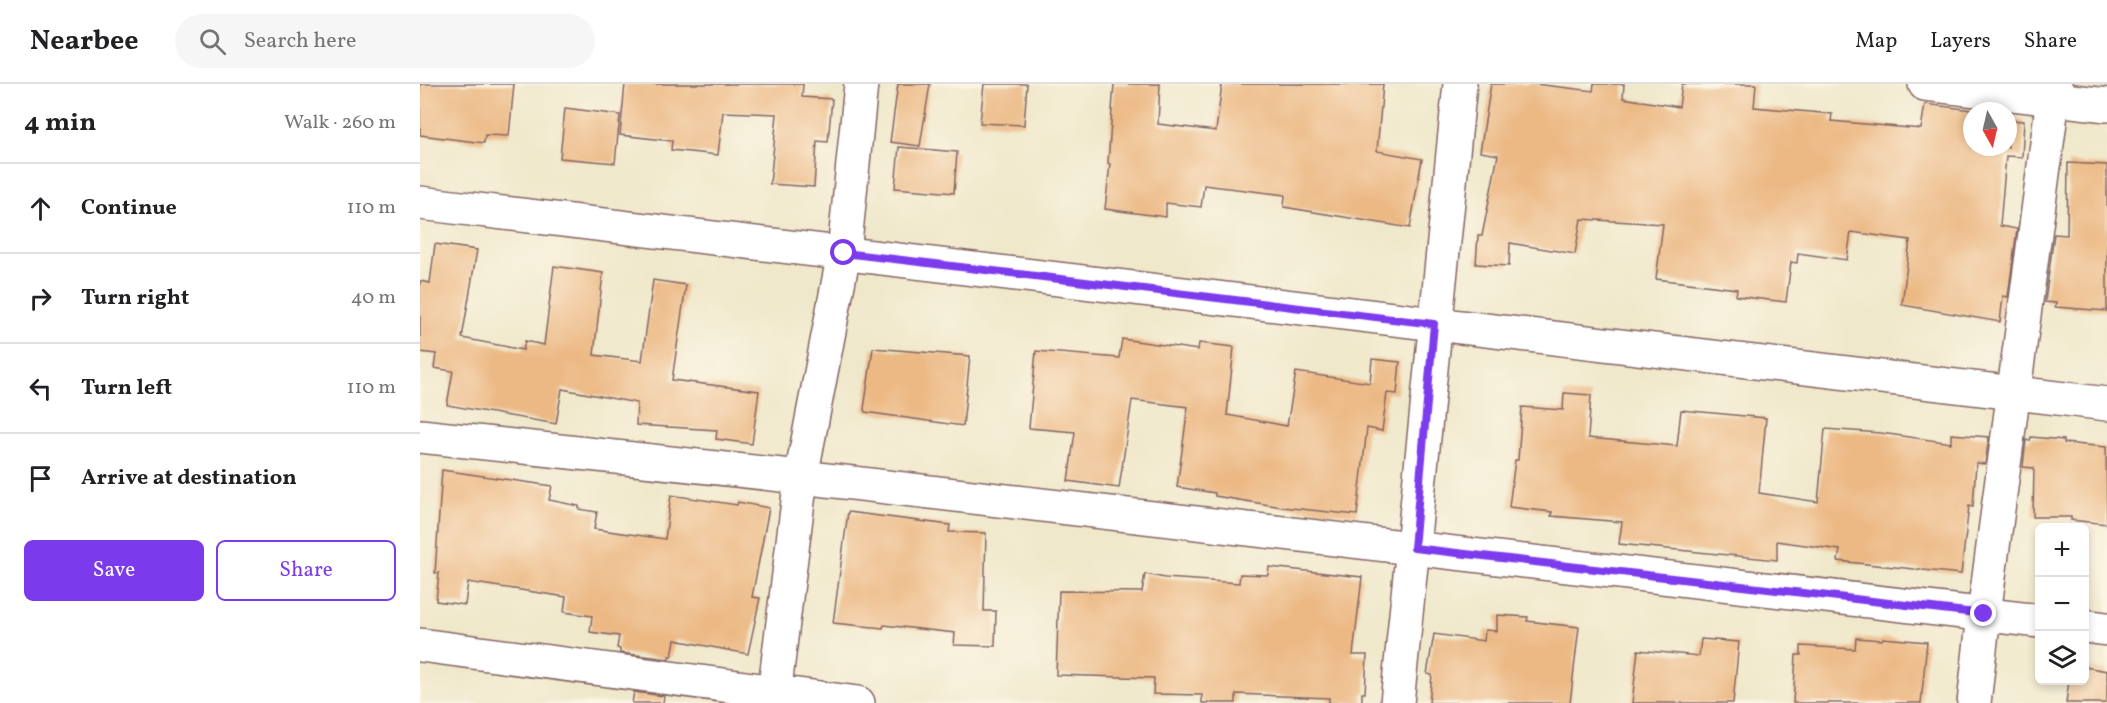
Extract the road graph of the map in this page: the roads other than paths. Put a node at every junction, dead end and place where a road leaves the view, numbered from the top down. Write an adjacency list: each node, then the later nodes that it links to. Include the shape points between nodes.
1 (861, 84): 7 (street)
2 (1460, 84): 8 (street)
3 (1925, 84): 4 (street)
4 (2054, 91): 5 (street); 9 (street)
5 (2107, 105)
6 (420, 202): 7 (street)
7 (844, 253): 8 (street); 12 (street)
8 (1434, 324): 9 (street); 13 (street)
9 (2013, 393): 10 (street); 14 (street)
10 (2107, 404)
11 (420, 435): 12 (street)
12 (801, 477): 13 (street); 19 (street)
13 (1414, 548): 14 (street); 21 (street)
14 (1984, 614): 15 (street); 22 (street)
15 (2035, 620)
16 (2089, 626): 17 (street)
17 (2107, 628)
18 (420, 645): 19 (street)
19 (773, 698): 20 (street)
20 (858, 703)
21 (1397, 703)
22 (1974, 703)

